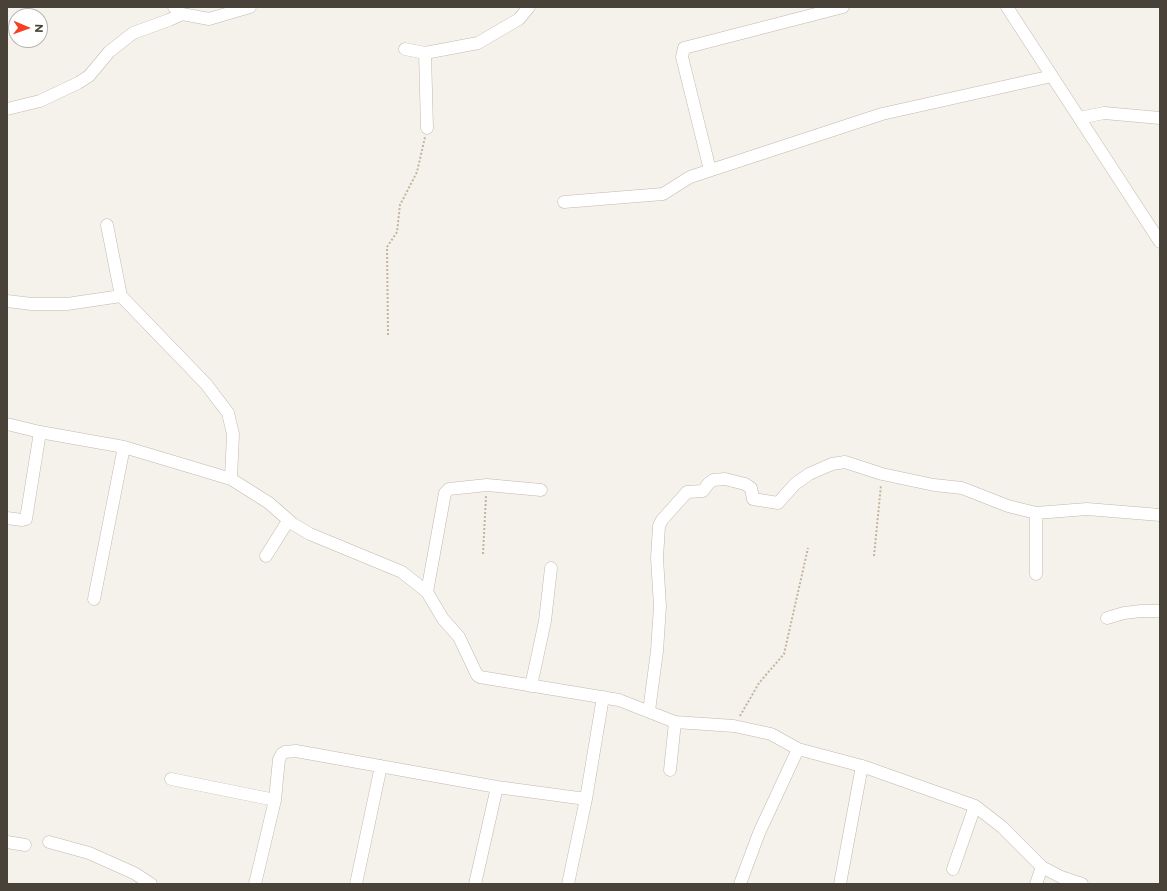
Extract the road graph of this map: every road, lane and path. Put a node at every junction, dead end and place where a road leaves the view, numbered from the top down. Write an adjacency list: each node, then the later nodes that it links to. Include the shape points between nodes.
1 (250, 7): 5 (street, via 209,19)
2 (529, 7): 7 (street, via 519,19 478,43)
3 (843, 7): 13 (street, via 684,48 683,62)
4 (1007, 7): 8 (street)
5 (178, 10): 9 (street, via 169,20 133,33 108,52 89,76 78,83 40,101)
6 (405, 49): 7 (street)
7 (425, 53): 12 (street)
8 (1052, 76): 10 (street); 13 (street, via 882,114)
9 (7, 109)
10 (1079, 118): 11 (street, via 1104,113); 16 (street)
11 (1160, 118)
12 (427, 128): 19 (path, via 417,172 400,204 397,232 387,247)
13 (710, 170): 14 (street, via 690,177 663,194)
14 (564, 202)
15 (107, 225): 17 (street)
16 (1160, 242)
17 (122, 296): 18 (street, via 67,304); 24 (street, via 206,384 228,413 233,434)
18 (7, 301)
19 (388, 335)
20 (7, 424): 21 (street)
21 (40, 432): 22 (street); 29 (street, via 26,519)
22 (124, 447): 24 (street); 38 (street)
23 (882, 474): 27 (street, via 962,488 1008,506); 34 (path); 43 (street, via 849,463 832,464 795,484 778,503 753,499 750,486 725,479 710,482 702,491 685,494 659,526 657,651)
24 (231, 479): 30 (street, via 268,503)
25 (487, 485): 26 (street); 32 (path); 37 (street, via 455,488 445,493)
26 (540, 490)
27 (1036, 513): 28 (street, via 1087,509); 36 (street)
28 (1160, 516)
29 (7, 518)
30 (288, 521): 33 (street); 37 (street, via 310,534 402,572)
31 (808, 548): 45 (path, via 784,654 759,683)
32 (483, 554)
33 (266, 556)
34 (874, 556)
35 (550, 568): 41 (street, via 546,621)
36 (1036, 574)
37 (427, 592): 41 (street, via 443,619 459,637 477,675 486,679)
38 (94, 599)
39 (1160, 611): 40 (street, via 1124,613)
40 (1107, 618)
41 (532, 686): 42 (street)
42 (603, 696): 43 (street); 52 (street)
43 (649, 711): 44 (street)
44 (675, 722): 45 (street); 49 (street)
45 (734, 726): 46 (street, via 771,734)
46 (798, 749): 48 (street); 65 (street, via 759,833)
47 (381, 766): 51 (street); 53 (street, via 296,751 285,752 279,759); 62 (street)
48 (862, 766): 54 (street); 66 (street)
49 (670, 770)
50 (171, 779): 53 (street)
51 (497, 787): 52 (street); 63 (street)
52 (586, 799): 64 (street)
53 (275, 800): 61 (street)
54 (976, 806): 58 (street); 59 (street)
55 (7, 842): 57 (street)
56 (49, 842): 60 (street, via 89,853 134,873)
57 (25, 845)
58 (1042, 866): 67 (street); 68 (street, via 1061,877)
59 (953, 869)
60 (151, 884)
61 (255, 884)
62 (356, 884)
63 (475, 884)
64 (568, 884)
65 (740, 884)
66 (840, 884)
67 (1036, 884)
68 (1082, 884)

